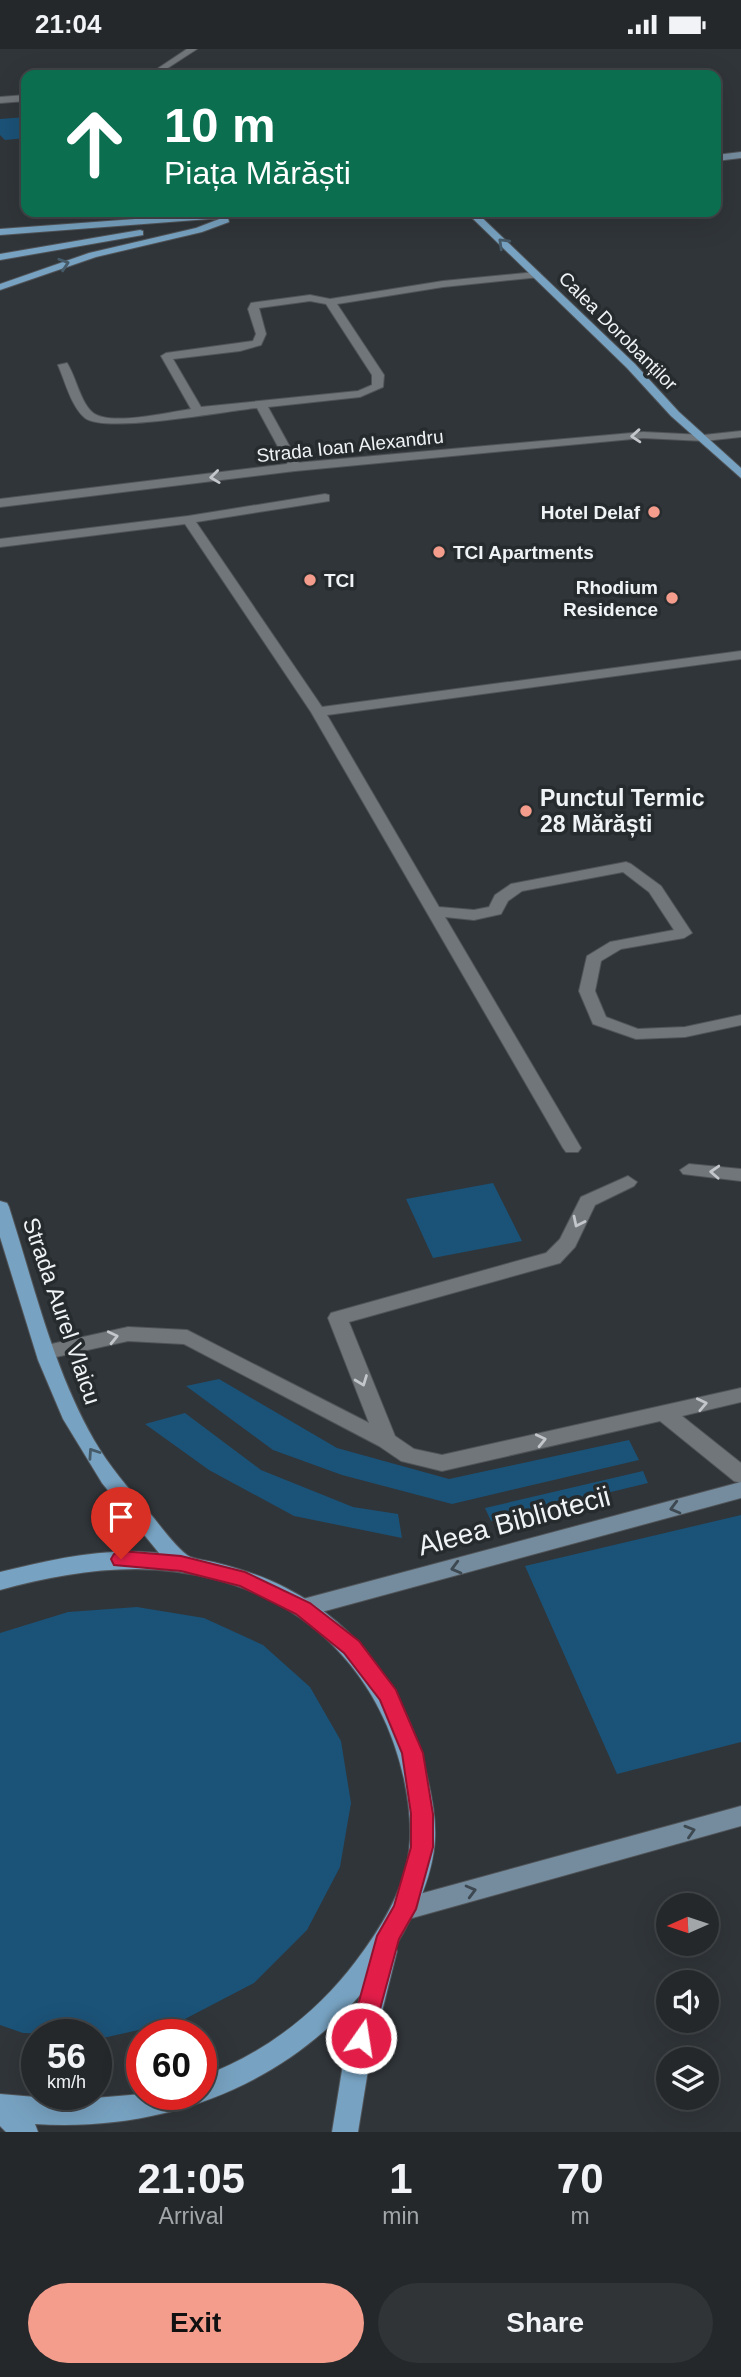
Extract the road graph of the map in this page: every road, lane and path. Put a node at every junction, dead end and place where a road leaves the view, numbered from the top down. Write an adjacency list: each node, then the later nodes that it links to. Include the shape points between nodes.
1 (193, 49): 2 (street)
2 (160, 70)
3 (21, 98): 4 (street)
4 (0, 100)
5 (741, 155): 6 (main road)
6 (721, 157)
7 (190, 217): 11 (main road)
8 (218, 217): 12 (main road)
9 (234, 217): 14 (main road, one-way to 9, via 93,255)
10 (476, 217): 13 (main road, Calea Dorobanților, one-way to 10)
11 (0, 232)
12 (0, 257)
13 (536, 275): 15 (street); 20 (main road, Calea Dorobanților)
14 (0, 287)
15 (330, 302): 17 (street, via 378,375 377,387 360,394); 18 (street, via 310,298 255,305 261,334 257,342 166,356)
16 (63, 365): 18 (street, via 88,415 97,421)
17 (261, 405): 18 (street); 21 (street)
18 (198, 411)
19 (741, 434): 20 (street, Strada Ioan Alexandru)
20 (704, 438): 21 (street, Strada Ioan Alexandru, one-way to 21, via 643,435); 22 (main road, Calea Dorobanților)
21 (295, 467): 24 (street, Strada Ioan Alexandru, one-way to 24)
22 (741, 474)
23 (325, 498): 25 (street)
24 (0, 503)
25 (188, 520): 26 (street); 28 (street)
26 (0, 543)
27 (741, 655): 28 (street)
28 (318, 712): 29 (street)
29 (434, 911): 30 (street, via 474,915 495,911 501,898 517,887 626,867 655,889 684,933 617,945 593,960 587,991 599,1020 636,1034 685,1032); 31 (street)
30 (741, 1020)
31 (572, 1148)
32 (689, 1170): 33 (street, one-way to 32)
33 (741, 1175)
34 (628, 1182): 39 (street, one-way to 39, via 588,1201 568,1242 553,1258 338,1318)
35 (0, 1207): 36 (main road, Strada Aurel Vlaicu)
36 (47, 1352): 39 (street, one-way to 39, via 128,1334 187,1336); 42 (main road, Strada Aurel Vlaicu, one-way to 36, via 89,1447 64,1401)
37 (741, 1395): 38 (street, one-way to 37)
38 (663, 1412): 39 (street, one-way to 38, via 408,1456 442,1463); 40 (street)
39 (386, 1441)
40 (741, 1475)
41 (741, 1490): 44 (main road, Aleea Bibliotecii, one-way to 44)
42 (181, 1563): 43 (main road, via 121,1559 60,1565); 44 (main road, via 245,1580)
43 (0, 1581)
44 (303, 1608): 46 (main road, via 351,1647 381,1686 412,1753 422,1847)
45 (741, 1816): 46 (main road, one-way to 45)
46 (405, 1909): 47 (main road)
47 (388, 1936): 48 (main road, via 349,1993 295,2042); 52 (main road, via 356,2064)
48 (217, 2085)
49 (1, 2108): 50 (main road, via 78,2115); 51 (main road)
50 (126, 2109)
51 (25, 2132)
52 (345, 2132)

